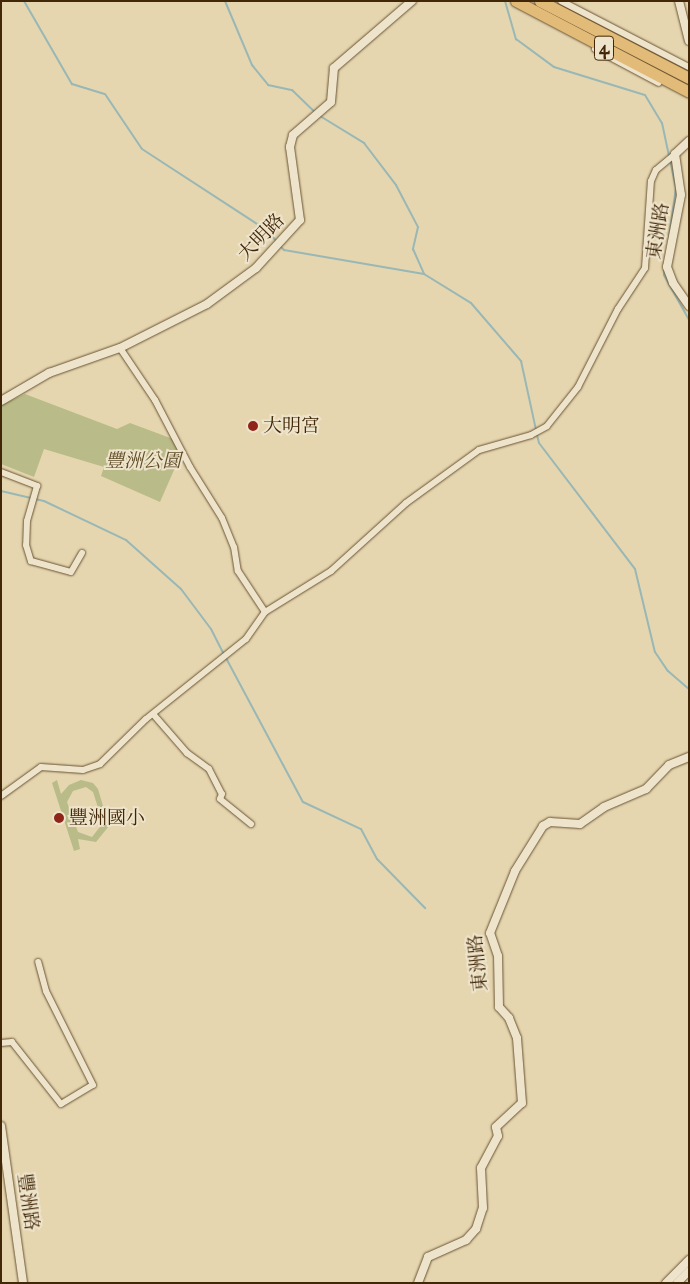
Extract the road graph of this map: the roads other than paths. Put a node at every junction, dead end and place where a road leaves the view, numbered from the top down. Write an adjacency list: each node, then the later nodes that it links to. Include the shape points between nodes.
1 (412, 1): 15 (street, 大明路, via 334,68 331,102 293,136 291,153 302,212 297,225 226,294)
2 (509, 1): 11 (street)
3 (516, 1): 10 (highway, 4)
4 (540, 1): 9 (highway, 4)
5 (561, 1): 8 (street)
6 (679, 1): 7 (street)
7 (689, 41)
8 (689, 67)
9 (689, 78)
10 (689, 92)
11 (689, 97)
12 (689, 141): 13 (street)
13 (675, 154): 14 (street, 東洲路, via 681,195 667,267 673,283); 19 (street, via 656,170 651,181 645,268 618,309 578,387 551,422 535,434 488,446 471,456 406,503 331,571)
14 (689, 306)
15 (120, 348): 16 (street, 大明路, via 49,372); 19 (street, via 156,400 190,467 226,525 238,571)
16 (1, 401)
17 (1, 472): 18 (street, via 37,486 36,499 27,521 26,545 31,561 71,572)
18 (82, 553)
19 (264, 612): 20 (street, via 246,638)
20 (153, 714): 22 (street, via 96,767 77,770 44,766); 23 (street, via 187,753 209,769 222,794 220,799)
21 (689, 756): 30 (street, 東洲路, via 669,765 646,789 604,807 580,824 550,822 543,826 515,871 490,933 498,956 499,1007 509,1018 517,1038 522,1100 496,1127 498,1136 481,1168 483,1208 476,1229 466,1240 428,1257)
22 (1, 796)
23 (251, 824)
24 (38, 962): 25 (street, via 46,991 92,1085 61,1104 12,1042)
25 (1, 1043)
26 (1, 1126): 29 (street, 豐洲路)
27 (689, 1260): 31 (street)
28 (689, 1271): 32 (street)
29 (23, 1283)
30 (418, 1283)
31 (666, 1283)
32 (676, 1283)

